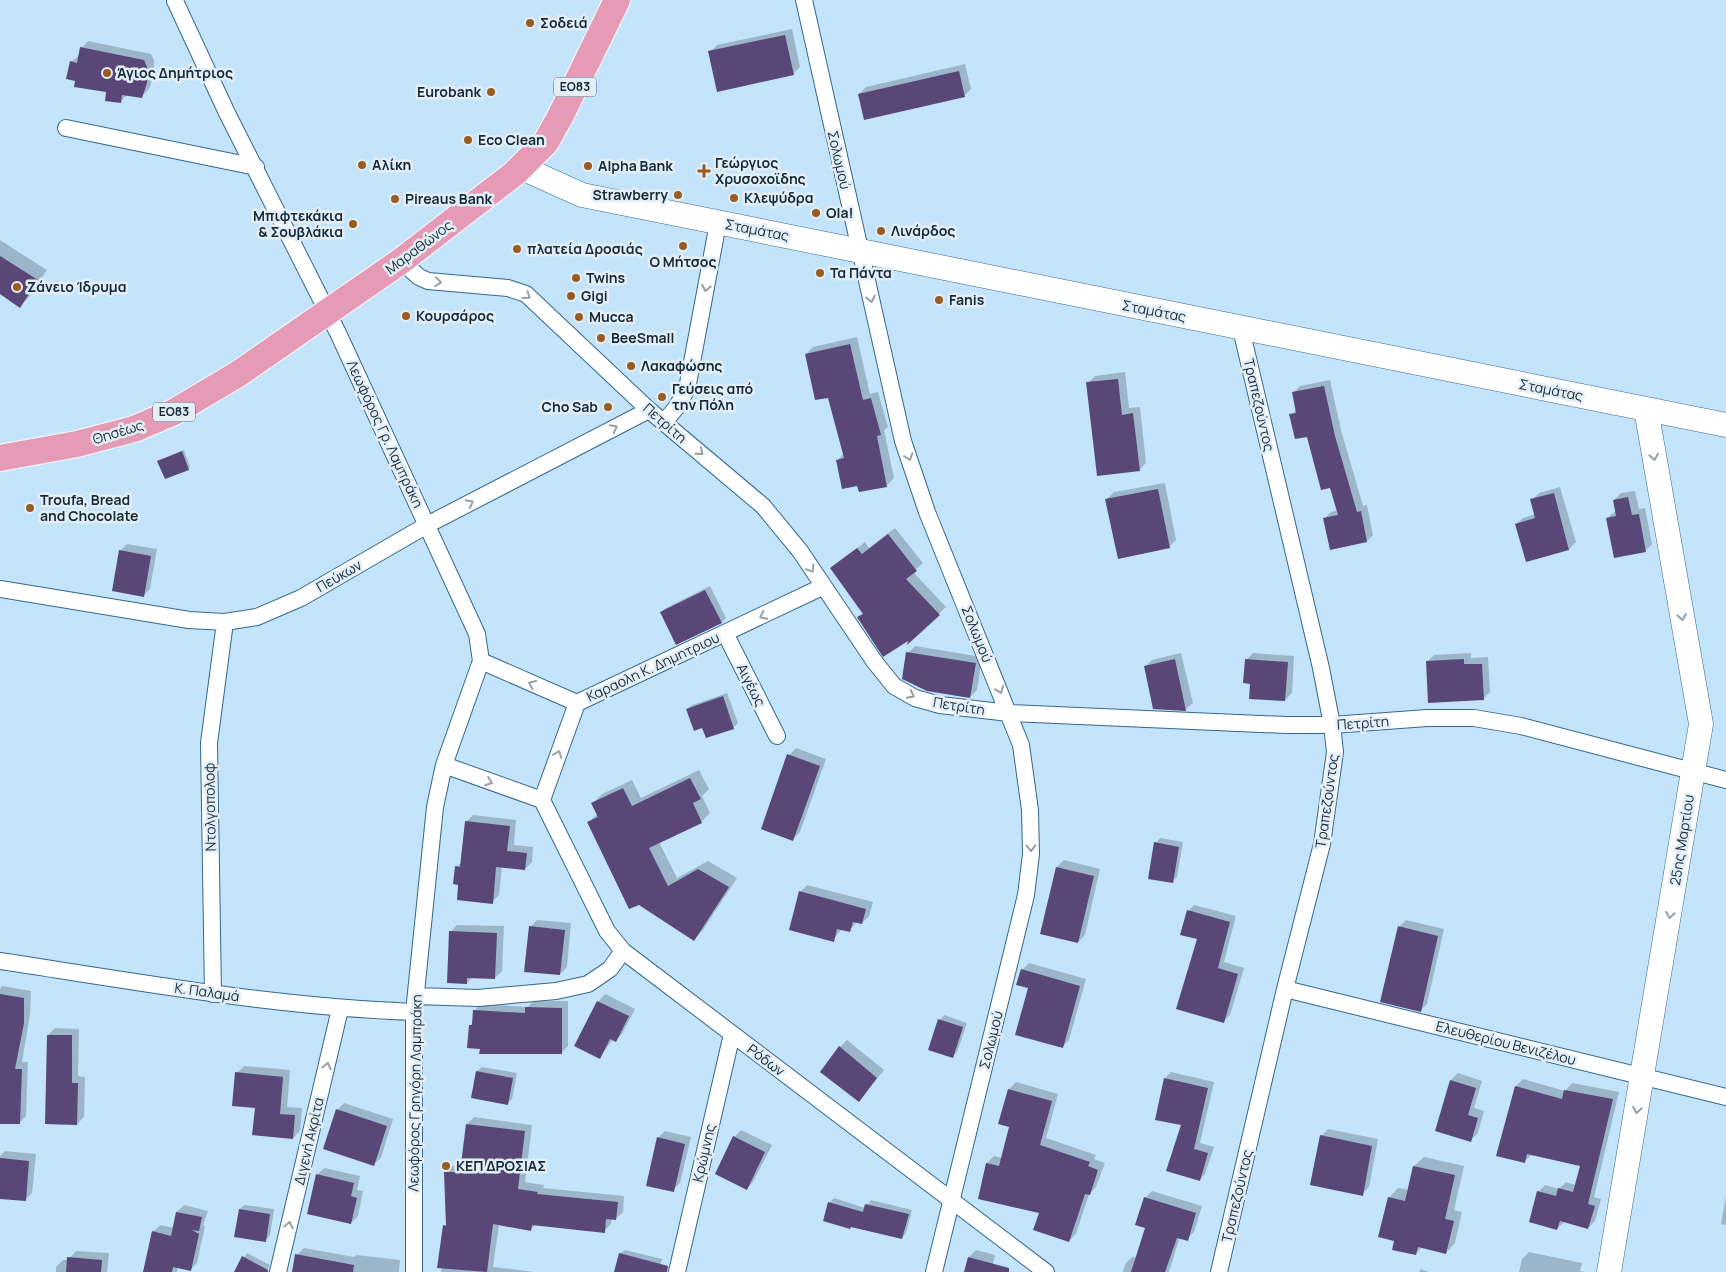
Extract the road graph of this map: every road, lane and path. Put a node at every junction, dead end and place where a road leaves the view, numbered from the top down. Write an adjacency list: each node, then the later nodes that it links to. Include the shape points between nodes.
1 (617, 0): 6 (main road, Μαραθώνος / ΕΟ83, via 554,130)
2 (804, 0): 8 (street, Σολωμού)
3 (174, 1): 5 (street, Λεωφόρος Γρ. Λαμπράκη)
4 (66, 128): 5 (street)
5 (256, 167): 10 (street, Λεωφόρος Γρ. Λαμπράκη)
6 (515, 174): 7 (street, Σταμάτας, via 582,195); 9 (main road, Μαραθώνος / ΕΟ83)
7 (718, 222): 8 (street, Σταμάτας); 14 (street, one-way to 14, via 686,389)
8 (862, 252): 11 (street, Σταμάτας); 24 (street, Σολωμού, one-way to 24, via 903,442 927,512)
9 (401, 261): 10 (main road, Μαραθώνος / ΕΟ83); 13 (street, Πετρίτη, one-way to 13, via 419,277 428,280 508,288 526,294)
10 (326, 313): 16 (main road, Θησέως / ΕΟ83, via 238,374 174,412 134,429 77,444); 17 (street, Λεωφόρος Γρ. Λαμπράκη)
11 (1241, 329): 12 (street, Σταμάτας); 25 (street, Τραπεζούντος)
12 (1646, 409): 15 (street, Σταμάτας); 28 (street, 25ης Μαρτίου, one-way to 28, via 1701,724)
13 (649, 410): 14 (street, Πετρίτη); 17 (street, Πεύκων, one-way to 13)
14 (664, 422): 18 (street, Πετρίτη, one-way to 18, via 763,506 800,550)
15 (1726, 425)
16 (0, 458)
17 (427, 525): 20 (street, Πεύκων, via 301,598 257,617); 22 (street, Λεωφόρος Γρ. Λαμπράκη, via 477,634)
18 (822, 587): 21 (street, Καραολη Κ. Δημητριου, one-way to 21); 24 (street, Πετρίτη, one-way to 24, via 894,686 915,698 940,705)
19 (0, 589): 20 (street, Πεύκων, via 189,620)
20 (225, 622): 34 (street, Ντολγοπολοφ, via 209,743)
21 (725, 634): 23 (street, Καραολη Κ. Δημητριου); 26 (street, Αιγέως)
22 (482, 661): 23 (street, one-way to 22); 27 (street)
23 (577, 703): 30 (street, Καραολη Κ. Δημητριου, one-way to 23)
24 (1010, 713): 25 (street, Πετρίτη); 40 (street, Σολωμού, one-way to 40, via 1021,745 1030,810 1031,854 1026,895)
25 (1332, 725): 28 (street, Πετρίτη, via 1474,718 1521,726); 33 (street, Τραπεζούντος, via 1335,752 1322,844)
26 (777, 736)
27 (444, 765): 30 (street, one-way to 30); 35 (street, Λεωφόρος Γρηγόρη Λαμπράκη, via 435,807)
28 (1693, 773): 29 (street, Πετρίτη); 38 (street, 25ης Μαρτίου, one-way to 38)
29 (1726, 780)
30 (542, 800): 31 (street, Ρόδων, via 607,930)
31 (623, 951): 35 (street, Κ. Παλαμά, via 610,969 588,984 556,991); 37 (street, Ρόδων)
32 (0, 961): 34 (street, Κ. Παλαμά)
33 (1285, 989): 38 (street, Ελευθερίου Βενιζέλου); 46 (street, Τραπεζούντος)
34 (213, 994): 36 (street, Κ. Παλαμά)
35 (415, 1004): 36 (street, Κ. Παλαμά); 42 (street, Λεωφόρος Γρηγόρη Λαμπράκη)
36 (340, 1009): 41 (street, Διγενή Ακρίτα, one-way to 36)
37 (732, 1034): 40 (street, Ρόδων); 43 (street, Κρώμνης)
38 (1643, 1077): 39 (street, Ελευθερίου Βενιζέλου); 47 (street, 25ης Μαρτίου, one-way to 47)
39 (1726, 1097)
40 (951, 1200): 44 (street, Σολωμού); 45 (street, Ρόδων)
41 (278, 1272)
42 (414, 1272)
43 (677, 1272)
44 (934, 1272)
45 (1046, 1272)
46 (1219, 1272)
47 (1609, 1272)

